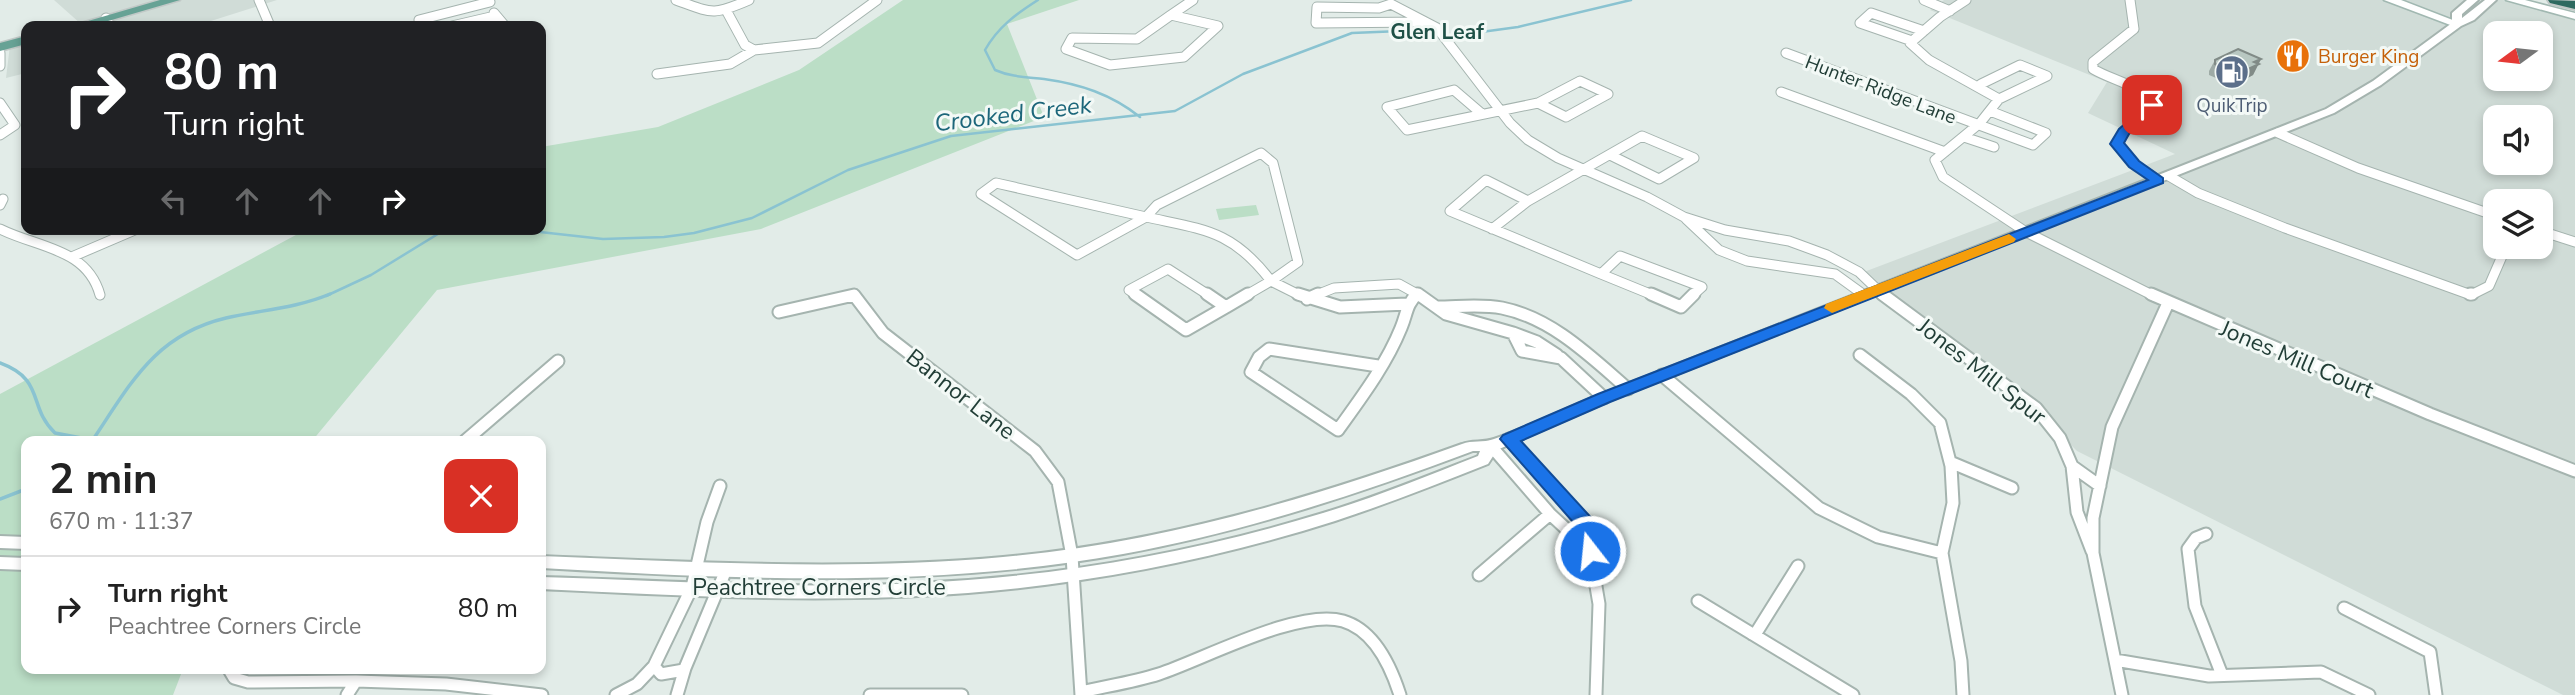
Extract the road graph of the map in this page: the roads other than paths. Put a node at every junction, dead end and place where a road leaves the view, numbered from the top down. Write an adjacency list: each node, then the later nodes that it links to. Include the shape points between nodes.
1 (174, 0): 25 (main road)
2 (259, 0): 26 (street)
3 (749, 0): 19 (street)
4 (877, 0): 37 (street, via 818,43)
5 (1192, 0): 22 (street)
6 (1378, 0): 17 (street)
7 (1924, 0): 20 (street)
8 (1966, 0): 20 (street)
9 (2130, 0): 58 (street, via 2134,29 2093,62 2092,69 2150,99 2152,105 2117,144 2134,164)
10 (2390, 0): 21 (main road)
11 (2512, 0): 24 (main road)
12 (2555, 0): 18 (highway)
13 (490, 1): 23 (street); 27 (street)
14 (682, 1): 19 (street, via 696,10)
15 (2472, 1): 31 (street, Peachtree Corners Circle, via 2457,13)
16 (2489, 2): 31 (street, Peachtree Corners Circle)
17 (1391, 4): 30 (street); 30 (street, via 1379,8 1317,7 1316,23)
18 (2575, 5)
19 (726, 10): 37 (street, via 745,45)
20 (1950, 11): 32 (street)
21 (2418, 11): 31 (main road); 33 (main road, via 2433,20)
22 (1171, 15): 22 (street, via 1137,39 1072,38 1066,49 1110,65 1184,57 1218,26)
23 (495, 16): 28 (street); 29 (street)
24 (2575, 16)
25 (111, 21)
26 (268, 21)
27 (420, 21)
28 (474, 21)
29 (500, 21)
30 (1423, 22): 47 (street, via 1437,28)
31 (2457, 24): 33 (street, Peachtree Corners Circle)
32 (1924, 31): 35 (street); 35 (street, Hunter Ridge Lane, via 1871,13 1860,23)
33 (2442, 34): 51 (street, Peachtree Corners Circle, via 2350,101)
34 (21, 41): 36 (main road)
35 (1912, 41): 42 (street, Hunter Ridge Lane, via 1920,55)
36 (0, 47)
37 (754, 50): 41 (street, via 730,64)
38 (0, 53): 40 (street)
39 (1786, 53): 50 (street, Hunter Ridge Lane)
40 (0, 66)
41 (657, 74)
42 (1981, 84): 44 (street, Hunter Ridge Lane); 44 (street, Hunter Ridge Lane, via 2020,65 2047,76)
43 (1781, 92): 55 (street, Hunter Ridge Lane)
44 (1999, 99): 48 (street, Hunter Ridge Lane)
45 (0, 103): 52 (street, via 15,125)
46 (1538, 103): 46 (street, via 1566,117 1608,94 1580,81); 47 (street)
47 (1500, 109): 49 (street); 57 (street, via 1528,140)
48 (1990, 111): 50 (street, Hunter Ridge Lane); 50 (street, Hunter Ridge Lane, via 2046,134 2033,145)
49 (1482, 114): 49 (street, via 1454,90 1387,107 1407,130)
50 (1976, 125): 53 (street, Hunter Ridge Lane)
51 (2278, 133): 58 (street, Peachtree Corners Circle); 60 (street, via 2376,176)
52 (0, 135)
53 (1965, 136): 54 (street, Hunter Ridge Lane); 55 (street, Hunter Ridge Lane)
54 (1994, 147)
55 (1945, 152): 65 (street, Hunter Ridge Lane, via 1935,160 1942,177)
56 (1610, 155): 56 (street, via 1642,136 1693,158 1659,179); 57 (street)
57 (1585, 170): 59 (street); 62 (street)
58 (2164, 178): 65 (street, Peachtree Corners Circle); 71 (street, via 2285,228 2471,295 2489,286)
59 (1528, 201): 64 (street); 64 (street, via 1486,180 1450,211)
60 (2483, 212)
61 (1146, 217): 61 (street, via 996,183 981,194 1077,255); 74 (street, via 1220,235 1254,257); 74 (street, via 1157,205 1261,153 1273,163 1298,262)
62 (1684, 217): 69 (street); 72 (street, via 1719,250 1747,261)
63 (0, 229): 70 (street)
64 (1492, 229): 73 (street)
65 (2026, 232): 75 (street, Peachtree Corners Circle); 79 (street, Jones Mill Court)
66 (123, 235): 70 (street)
67 (2553, 235): 68 (street)
68 (2575, 242)
69 (1811, 249): 72 (street); 75 (street, via 1859,272)
70 (74, 256): 77 (street, via 97,280)
71 (2501, 259)
72 (1804, 268): 75 (street, via 1835,274)
73 (1601, 274): 73 (street, via 1620,256 1702,287 1681,307)
74 (1271, 281): 78 (street); 81 (street)
75 (1870, 293): 87 (street, Peachtree Corners Circle); 94 (street, Jones Mill Spur, via 2036,408 2060,438)
76 (1417, 294): 78 (street, via 1399,284 1334,288); 80 (street); 82 (street)
77 (100, 295)
78 (1307, 299): 80 (street, via 1340,307)
79 (2168, 303): 95 (street, Jones Mill Court); 96 (street, via 2112,427)
80 (1407, 304): 86 (street, via 1402,327)
81 (1226, 307): 81 (street, via 1186,330 1129,290 1168,269)
82 (1434, 307): 88 (street, via 1502,308 1530,316); 89 (street, via 1513,333 1522,351 1561,358)
83 (779, 312): 106 (street, Bannor Lane, via 854,295 883,332 1035,451 1058,482)
84 (1860, 355): 93 (street, via 1940,423)
85 (558, 361): 90 (street)
86 (1378, 366): 86 (street, via 1338,430 1251,372 1259,356 1269,349)
87 (1662, 375): 88 (street, Peachtree Corners Circle); 104 (street, via 1819,509 1883,540)
88 (1628, 389): 89 (street, Peachtree Corners Circle)
89 (1604, 398): 91 (street, Peachtree Corners Circle)
90 (471, 436)
91 (1509, 439): 92 (street, Peachtree Corners Circle); 103 (street, via 1589,528)
92 (1490, 446): 99 (street); 106 (street, Peachtree Corners Circle, via 1472,446 1278,512); 113 (street, Peachtree Corners Circle, via 1483,460 1328,517 1224,545)
93 (1950, 462): 98 (street); 104 (street, via 1953,503)
94 (2072, 466): 96 (street); 105 (street, Jones Mill Spur, via 2077,512)
95 (2575, 471)
96 (2100, 485): 105 (street, via 2093,518)
97 (720, 486): 111 (street)
98 (2012, 488)
99 (1550, 514): 103 (street); 114 (street)
100 (2206, 534): 125 (street, via 2188,549 2194,607)
101 (0, 541): 102 (street)
102 (21, 542)
103 (1590, 551): 136 (street, via 1596,571)
104 (1942, 553): 138 (street)
105 (2093, 553): 121 (street)
106 (1072, 556): 112 (street, Peachtree Corners Circle, via 861,571); 113 (street, Bannor Lane)
107 (546, 562): 111 (street, Peachtree Corners Circle)
108 (0, 563): 109 (street)
109 (21, 564)
110 (1798, 566): 120 (street)
111 (696, 568): 112 (street, Peachtree Corners Circle); 116 (street)
112 (726, 570): 117 (street)
113 (1073, 574): 117 (street, Peachtree Corners Circle, via 918,590); 128 (street, Bannor Lane)
114 (1479, 575)
115 (546, 583): 116 (street, Peachtree Corners Circle)
116 (692, 587): 117 (street, Peachtree Corners Circle); 122 (street)
117 (719, 589): 123 (street)
118 (1698, 601): 120 (street)
119 (2344, 608): 141 (street, via 2430,652)
120 (1752, 634): 137 (street)
121 (2115, 660): 125 (street); 139 (street)
122 (654, 666): 123 (street, via 661,674); 131 (street, via 637,684)
123 (684, 670): 132 (street)
124 (232, 674): 126 (street, via 248,682)
125 (2222, 675): 127 (street, via 2321,673)
126 (356, 681): 129 (street); 130 (street, via 446,684)
127 (2351, 691): 140 (street)
128 (1081, 694): 135 (street, via 1159,674 1246,639 1329,619 1344,621 1365,636 1387,662)
129 (347, 695)
130 (542, 695)
131 (616, 695)
132 (677, 695)
133 (870, 695): 134 (street)
134 (962, 695)
135 (1400, 695)
136 (1596, 695)
137 (1853, 695)
138 (1963, 695)
139 (2122, 695)
140 (2369, 695)
141 (2436, 695)

